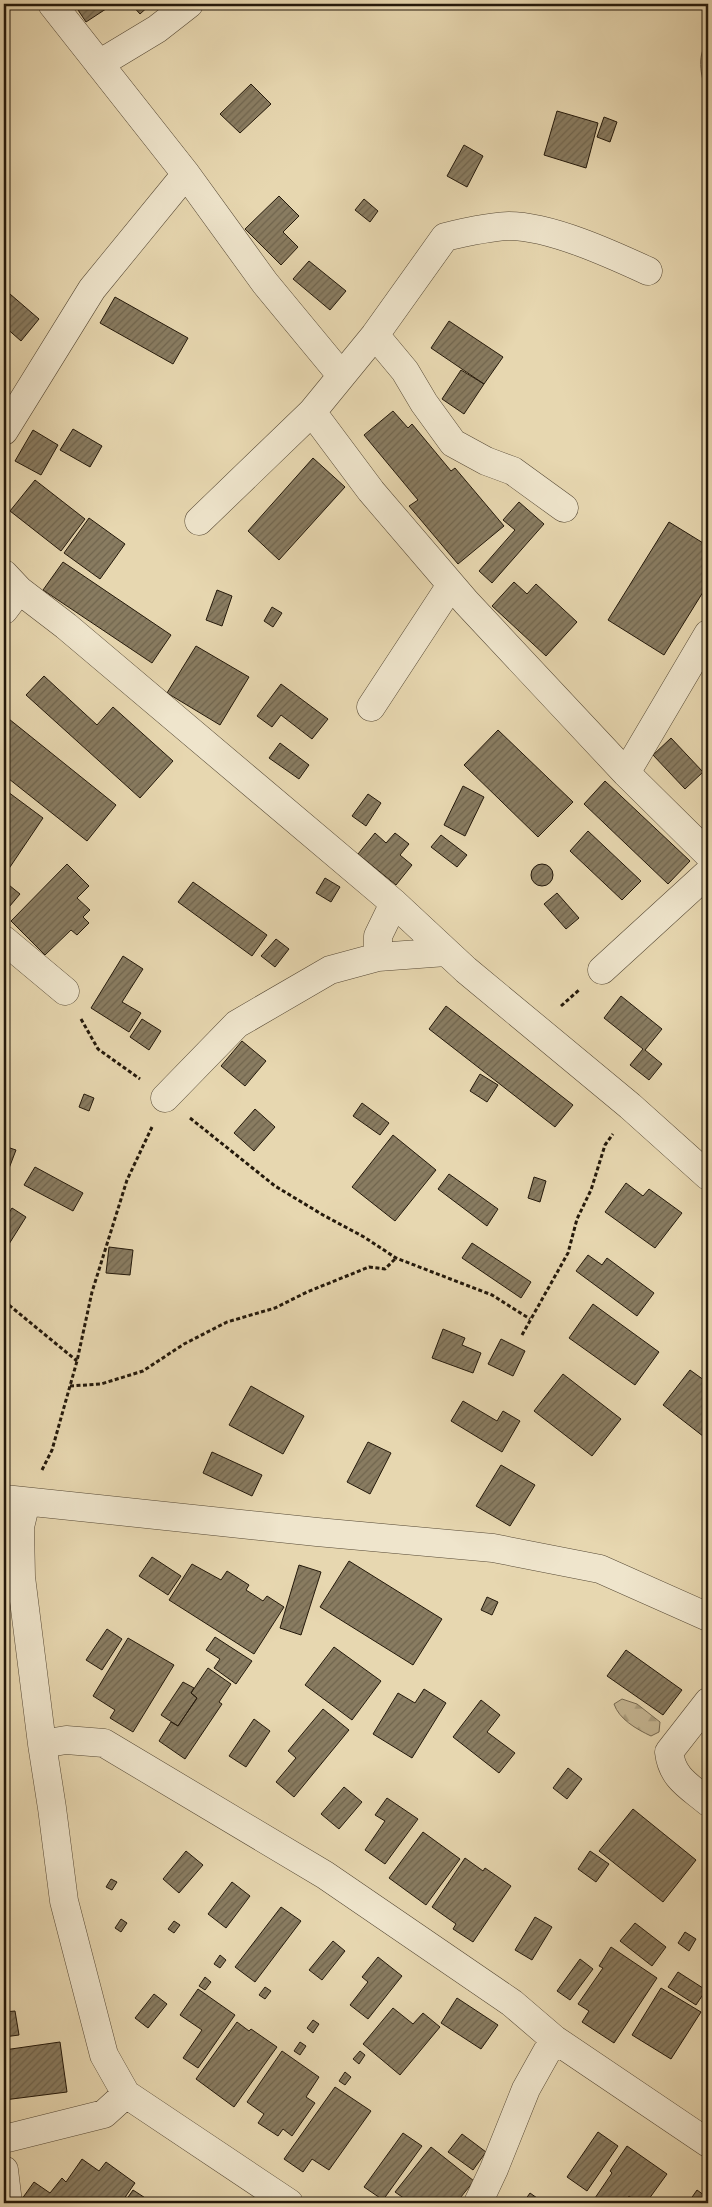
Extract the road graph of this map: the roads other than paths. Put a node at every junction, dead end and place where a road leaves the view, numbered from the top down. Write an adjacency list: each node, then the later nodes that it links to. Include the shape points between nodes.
1 (52, 4): 3 (street)
2 (189, 4): 3 (street, via 157,29)
3 (100, 64): 4 (street)
4 (186, 174): 7 (street, via 265,283); 9 (street, via 92,289)
5 (648, 271): 6 (street, via 599,249 536,229 511,226 481,228 445,237)
6 (375, 335): 7 (street); 10 (street, via 405,371 453,443 513,471)
7 (341, 375): 8 (street)
8 (312, 412): 11 (street); 12 (street, via 370,491)
9 (4, 431)
10 (564, 508)
11 (199, 520)
12 (451, 585): 15 (street); 16 (street)
13 (9, 591): 19 (street, via 66,626)
14 (708, 634): 16 (street)
15 (371, 707)
16 (626, 772): 17 (street)
17 (708, 854)
18 (708, 873): 23 (street)
19 (394, 903): 21 (street); 22 (street, via 378,936)
20 (4, 940): 24 (street)
21 (446, 952): 22 (street); 26 (street, via 630,1106)
22 (378, 957): 25 (street, via 330,970 237,1024)
23 (602, 970)
24 (65, 990)
25 (165, 1098)
26 (708, 1176)
27 (15, 1500): 28 (street, via 493,1548 600,1569); 30 (street)
28 (708, 1617)
29 (708, 1702): 31 (street, via 669,1752 670,1766 678,1777)
30 (42, 1744): 32 (street, via 66,1740 104,1743 325,1875 512,2002); 33 (street, via 64,1901 104,2055)
31 (708, 1802)
32 (554, 2039): 35 (street); 39 (street, via 526,2089)
33 (126, 2094): 34 (street, via 104,2114); 38 (street)
34 (4, 2139)
35 (708, 2143)
36 (4, 2170): 37 (street)
37 (8, 2203)
38 (289, 2203)
39 (478, 2203)

